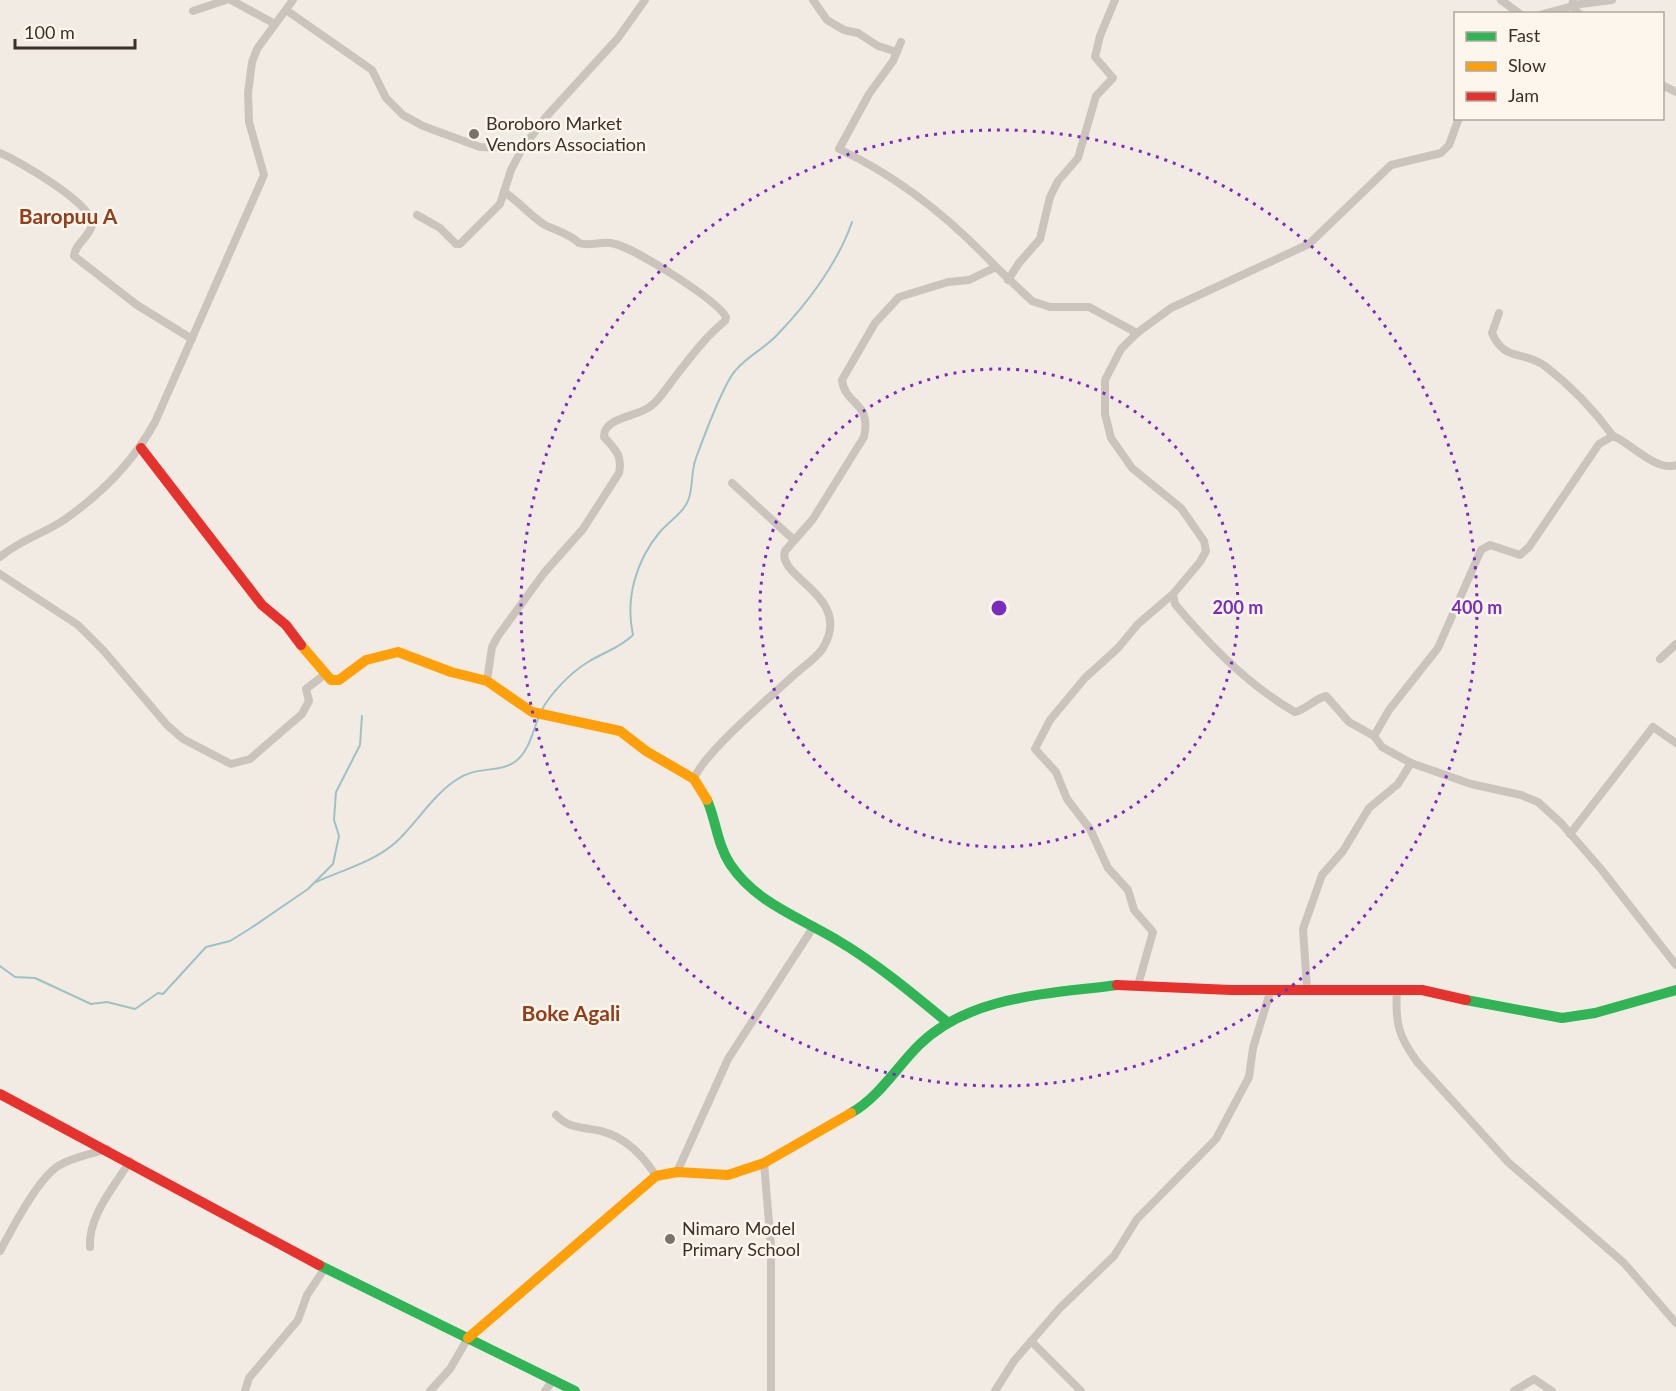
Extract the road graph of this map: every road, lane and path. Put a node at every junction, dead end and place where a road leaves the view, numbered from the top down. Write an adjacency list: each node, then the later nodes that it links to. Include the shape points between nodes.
1 (226, 0): 11 (street)
2 (231, 0): 14 (street)
3 (292, 0): 10 (street)
4 (645, 0): 18 (street, via 618,38)
5 (813, 0): 16 (street, via 827,20)
6 (1115, 0): 23 (street, via 1095,57 1113,78 1096,96 1078,158 1050,196 1040,239)
7 (1501, 0): 12 (street)
8 (1612, 0): 9 (street)
9 (1572, 3): 13 (street)
10 (286, 10): 14 (street); 18 (street, via 372,70 386,98 403,115 480,147)
11 (193, 11)
12 (1517, 12)
13 (1548, 12)
14 (275, 24): 26 (street, via 252,62 248,93 249,122 264,175)
15 (901, 42): 16 (street)
16 (897, 52): 22 (street, via 839,149 912,192 974,243)
17 (1458, 120): 25 (street, via 1449,145 1441,153 1391,165 1309,244 1198,293)
18 (522, 149): 20 (street)
19 (0, 153): 26 (street, via 40,175 92,217 93,225 74,256 137,305)
20 (504, 192): 21 (street, via 496,209 458,245); 38 (street, via 547,226 569,234 579,243 613,243 631,250 685,283 726,317 652,406 631,417 619,418 607,428 604,437 619,454 619,473 583,529 544,573 498,636 492,647)
21 (417, 214)
22 (996, 267): 23 (street); 31 (street, via 969,280 908,292 875,323 842,380 846,392 863,409 867,427 864,437 825,501)
23 (1008, 280): 25 (street, via 1022,295 1042,306 1089,307)
24 (1499, 313): 27 (street, via 1492,333 1498,347 1542,364 1577,394)
25 (1137, 333): 34 (street, via 1121,350 1105,380 1105,414 1111,438 1132,468 1181,508 1204,541 1206,551 1200,562)
26 (192, 339): 28 (street)
27 (1613, 436): 29 (street, via 1660,465); 39 (street, via 1599,444 1529,548 1520,555 1490,545 1481,550 1438,648 1389,710)
28 (141, 448): 32 (street, via 107,484 63,521 16,543); 37 (street, via 268,612 286,625)
29 (1676, 465)
30 (732, 483): 31 (street)
31 (794, 540): 42 (street, via 783,557 786,566 805,581 826,607 830,618 824,647 713,752)
32 (0, 557)
33 (0, 574): 37 (street, via 78,625 183,739 231,764 250,759 302,714 308,707 306,689)
34 (1173, 594): 39 (street, via 1175,604 1188,620 1259,690 1295,712 1326,696 1349,722); 46 (street, via 1085,678 1050,720 1035,749 1056,772 1067,800 1090,829 1108,868 1128,890 1134,910 1151,928)
35 (1676, 644): 36 (street)
36 (1660, 659)
37 (324, 675): 38 (street, via 339,680 366,660 398,652)
38 (487, 681): 42 (street, via 532,712 620,731)
39 (1374, 736): 41 (street, via 1382,747)
40 (1676, 743): 43 (street, via 1653,727)
41 (1411, 763): 43 (street, via 1471,784 1531,798); 47 (street, via 1398,784 1369,808 1343,851 1322,875 1303,929)
42 (693, 778): 44 (street, via 708,802 717,841 731,866 769,903)
43 (1570, 834): 45 (street)
44 (814, 926): 51 (street, via 911,992); 57 (street, via 728,1059)
45 (1676, 965)
46 (1138, 985): 48 (street); 51 (street, via 1100,985 1032,996 972,1011)
47 (1307, 988): 48 (street); 49 (street)
48 (1271, 989): 64 (street, via 1253,1048 1249,1077 1216,1139 1137,1219 1114,1256)
49 (1397, 990): 50 (street, via 1422,990 1562,1018 1595,1013); 62 (street, via 1397,1027 1418,1063 1508,1162 1624,1263)
50 (1676, 990)
51 (947, 1022): 56 (street, via 919,1046 866,1105)
52 (0, 1094): 54 (street)
53 (556, 1115): 58 (street, via 566,1125 619,1137)
54 (108, 1149): 55 (street); 60 (street, via 58,1166 47,1176)
55 (130, 1161): 59 (street, via 97,1213 89,1232); 61 (street)
56 (764, 1163): 57 (street, via 728,1175); 70 (street, via 771,1246)
57 (677, 1172): 58 (street)
58 (656, 1176): 63 (street)
59 (90, 1247)
60 (0, 1251)
61 (325, 1268): 63 (street); 66 (street, via 307,1295 298,1320 249,1378)
62 (1676, 1323)
63 (468, 1338): 65 (street); 67 (street, via 450,1369)
64 (1031, 1341): 71 (street); 72 (street)
65 (554, 1379): 68 (street); 69 (street)
66 (245, 1391)
67 (430, 1391)
68 (545, 1391)
69 (576, 1391)
70 (771, 1391)
71 (995, 1391)
72 (1081, 1391)
73 (1514, 1391): 74 (street, via 1534,1379)
74 (1552, 1391)

